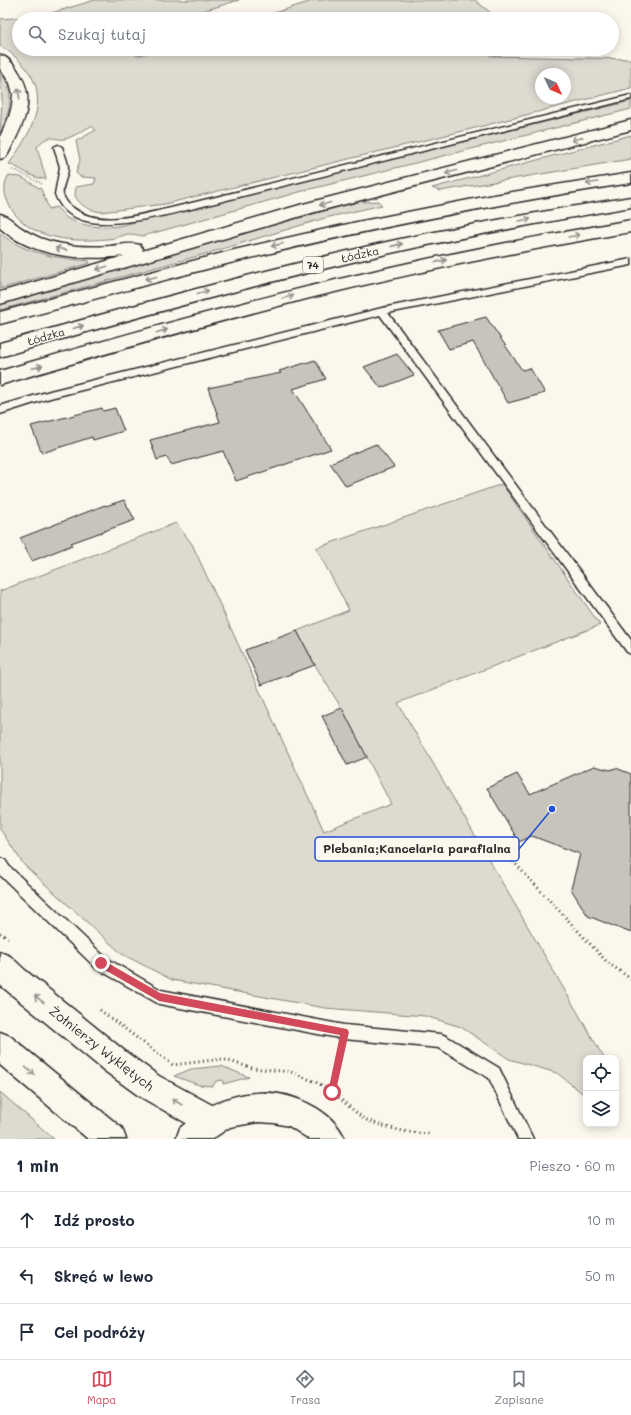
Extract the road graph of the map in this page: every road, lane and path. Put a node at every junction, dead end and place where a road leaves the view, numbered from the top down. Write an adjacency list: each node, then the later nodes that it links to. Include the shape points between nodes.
1 (0, 60): 5 (main road, one-way to 1, via 18,116 20,94 17,79)
2 (631, 97): 4 (lane, via 125,220 99,222 70,210 61,200 59,193 64,166)
3 (631, 125): 12 (main road, one-way to 12)
4 (58, 146)
5 (0, 154)
6 (8, 170): 8 (path, via 17,171)
7 (631, 178): 16 (main road, one-way to 16, via 489,200 315,236)
8 (44, 185)
9 (631, 202): 17 (main road, Łódzka / 74, one-way to 9, via 237,283 359,254 491,226)
10 (0, 219): 12 (main road, one-way to 10, via 128,250 64,250 42,245 20,235)
11 (631, 226): 18 (main road, 74, one-way to 11, via 176,327 324,288 465,256)
12 (206, 237): 14 (main road, one-way to 14)
13 (631, 262): 15 (lane)
14 (0, 298)
15 (382, 311): 19 (lane, via 57,393); 20 (lane)
16 (0, 318)
17 (0, 350)
18 (0, 378)
19 (0, 410)
20 (631, 648)
21 (510, 858): 25 (path, via 607,962)
22 (0, 864): 27 (lane, via 101,963 159,997)
23 (0, 933): 24 (path)
24 (6, 954): 30 (main road, Żołnierzy Wyklętych, one-way to 24, via 15,980)
25 (631, 979)
26 (99, 1009): 29 (path, via 173,1065 222,1059 252,1068 291,1072)
27 (344, 1032): 29 (path); 34 (lane, via 441,1041 494,1073)
28 (0, 1046): 32 (main road, one-way to 32)
29 (332, 1092): 31 (path, via 364,1119 389,1128)
30 (201, 1130): 33 (main road, via 239,1109 268,1107 298,1114 323,1130)
31 (430, 1134)
32 (111, 1139)
33 (330, 1139)
34 (526, 1139)

